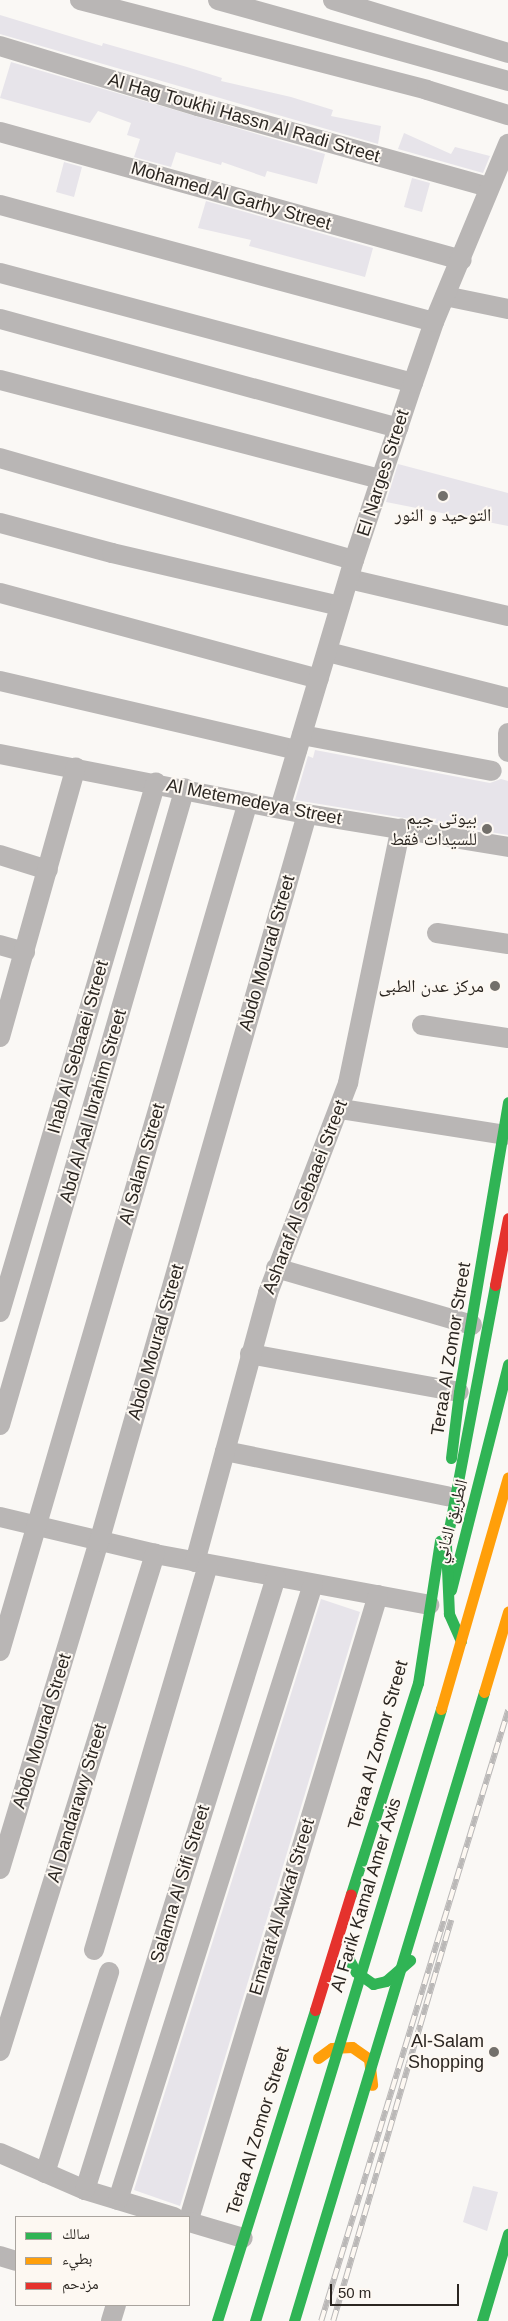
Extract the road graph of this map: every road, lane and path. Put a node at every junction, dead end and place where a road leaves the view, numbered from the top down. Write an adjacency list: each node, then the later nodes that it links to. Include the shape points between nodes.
1 (80, 0): 7 (street, via 427,90)
2 (218, 0): 6 (street)
3 (333, 0): 5 (street)
4 (0, 46): 10 (street, Al Hag Toukhi Hassn Al Radi Street, via 198,106)
5 (508, 53)
6 (508, 81)
7 (508, 115)
8 (0, 132): 12 (street, Mohamed Al Garhy Street)
9 (508, 144): 10 (street, El Narges Street)
10 (489, 187): 12 (street, El Narges Street)
11 (0, 206): 17 (street)
12 (462, 260): 14 (street, El Narges Street)
13 (0, 273): 19 (street)
14 (445, 296): 15 (street); 17 (street, El Narges Street)
15 (508, 309)
16 (0, 319): 20 (street)
17 (434, 322): 19 (street, El Narges Street)
18 (0, 380): 22 (street)
19 (413, 383): 20 (street, El Narges Street)
20 (398, 428): 22 (street, El Narges Street)
21 (0, 458): 24 (street)
22 (381, 479): 24 (street, El Narges Street)
23 (0, 523): 26 (street, via 112,553)
24 (352, 570): 26 (street, El Narges Street); 27 (street)
25 (0, 593): 29 (street)
26 (340, 606): 28 (street, El Narges Street)
27 (508, 616)
28 (328, 652): 29 (street, El Narges Street); 31 (street)
29 (318, 679): 32 (street, El Narges Street)
30 (0, 681): 32 (street)
31 (508, 698)
32 (300, 742): 35 (street); 39 (street, El Narges Street)
33 (0, 754): 34 (street, Al Metemedeya Street)
34 (76, 767): 36 (street, Al Metemedeya Street); 44 (street)
35 (492, 771)
36 (156, 782): 37 (street, Al Metemedeya Street); 57 (street, Ihab Al Sebaaei Street)
37 (185, 788): 38 (street, Al Metemedeya Street); 62 (street, Abd Al Aal Ibrahim Street)
38 (248, 802): 39 (street, Al Metemedeya Street); 67 (street, Al Salam Street)
39 (280, 808): 40 (street, Al Metemedeya Street)
40 (307, 814): 41 (street, Al Metemedeya Street); 68 (street, Abdo Mourad Street)
41 (401, 828): 42 (street, Al Metemedeya Street); 53 (street, Asharaf Al Sebaaei Street)
42 (508, 847)
43 (0, 855): 44 (street)
44 (48, 870): 48 (street)
45 (437, 933): 47 (street)
46 (0, 944): 48 (street)
47 (508, 944)
48 (25, 952): 50 (street)
49 (422, 1024): 51 (street)
50 (0, 1036)
51 (508, 1038)
52 (508, 1102): 54 (main road, Teraa Al Zomor Street)
53 (341, 1109): 54 (street); 56 (street, Asharaf Al Sebaaei Street)
54 (505, 1134): 58 (main road, Teraa Al Zomor Street)
55 (508, 1218): 77 (main road, bridge, via 447,1537 449,1614)
56 (276, 1268): 58 (street); 59 (street, Asharaf Al Sebaaei Street)
57 (0, 1312)
58 (472, 1325): 61 (main road, Teraa Al Zomor Street)
59 (250, 1354): 61 (street); 63 (street, Asharaf Al Sebaaei Street)
60 (508, 1364): 76 (main road, الطريق الثاني)
61 (459, 1392): 65 (main road, Teraa Al Zomor Street)
62 (0, 1425)
63 (225, 1451): 65 (street); 70 (street, Asharaf Al Sebaaei Street)
64 (508, 1478): 77 (main road, Al Farik Kamal Amer Axis, bridge)
65 (447, 1496): 74 (main road, Teraa Al Zomor Street)
66 (0, 1517): 67 (street)
67 (36, 1527): 68 (street); 79 (street, Al Salam Street)
68 (100, 1542): 69 (street); 81 (street, Abdo Mourad Street)
69 (155, 1554): 70 (street); 86 (street, Al Dandarawy Street)
70 (202, 1563): 71 (street); 83 (street, Asharaf Al Sebaaei Street)
71 (276, 1577): 72 (street); 91 (street, Salama Al Sifi Street)
72 (313, 1584): 73 (street); 92 (street)
73 (378, 1595): 74 (street); 95 (street, Emarat Al Awkaf Street)
74 (429, 1605): 80 (main road, Teraa Al Zomor Street)
75 (508, 1612): 105 (main road, bridge)
76 (442, 1624)
77 (461, 1641): 104 (main road, Al Farik Kamal Amer Axis, bridge)
78 (437, 1644): 80 (main road)
79 (0, 1652)
80 (418, 1683): 82 (main road, Teraa Al Zomor Street)
81 (0, 1869)
82 (340, 1931): 84 (main road, via 347,1958 356,1972 373,1984 386,1982); 87 (main road, Teraa Al Zomor Street)
83 (94, 1950)
84 (415, 1956)
85 (109, 1972): 90 (street)
86 (0, 2051)
87 (292, 2083): 88 (main road, via 332,2048 352,2047 369,2059); 98 (main road, Teraa Al Zomor Street)
88 (374, 2096)
89 (0, 2153): 90 (street)
90 (45, 2173): 91 (street)
91 (85, 2190): 92 (street)
92 (118, 2200): 93 (street)
93 (147, 2213): 94 (street)
94 (167, 2216)
95 (190, 2218)
96 (190, 2221): 98 (street)
97 (508, 2234): 106 (main road)
98 (243, 2238): 103 (main road, Teraa Al Zomor Street)
99 (0, 2256): 100 (street)
100 (15, 2261)
101 (116, 2306): 102 (street)
102 (111, 2321)
103 (217, 2321)
104 (255, 2321)
105 (294, 2321)
106 (482, 2321)

